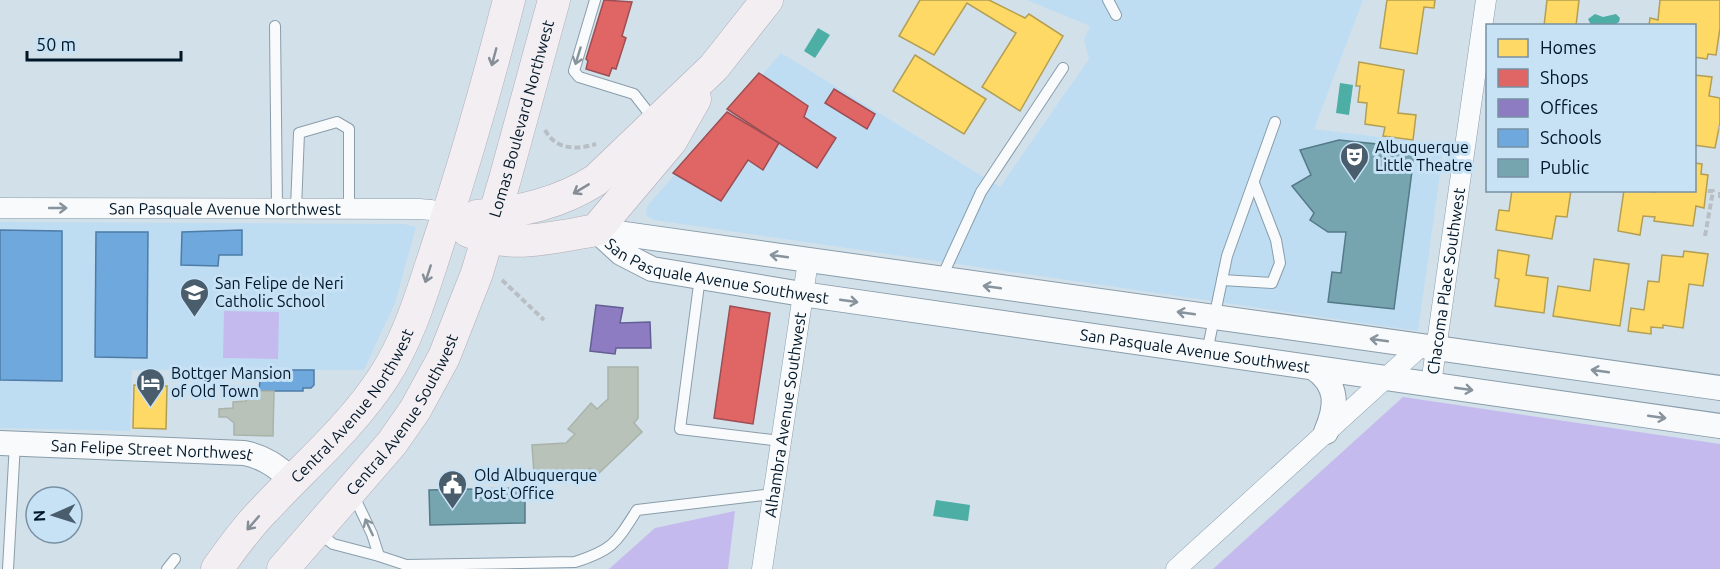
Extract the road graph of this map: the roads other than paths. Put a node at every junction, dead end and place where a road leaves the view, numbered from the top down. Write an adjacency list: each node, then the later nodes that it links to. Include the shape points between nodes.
1 (509, 0): 17 (main road, one-way to 17)
2 (554, 0): 18 (main road, Lomas Boulevard Northwest)
3 (595, 0): 11 (lane, one-way to 11, via 574,71 579,77 634,94)
4 (767, 0): 9 (main road)
5 (1108, 0): 7 (lane)
6 (1486, 0): 26 (street, Chacoma Place Southwest)
7 (1116, 15)
8 (275, 26): 15 (lane)
9 (714, 67): 11 (main road); 19 (main road, via 671,141)
10 (1063, 68): 22 (lane, via 981,192)
11 (656, 122): 18 (main road, one-way to 18, via 596,180 576,192)
12 (1275, 122): 13 (lane)
13 (1254, 183): 23 (lane); 23 (lane, via 1276,240 1280,263 1272,283)
14 (0, 208): 15 (street, San Pasquale Avenue Northwest, one-way to 15)
15 (286, 208): 16 (street, San Pasquale Avenue Northwest); 16 (lane, via 298,133 337,123 349,129)
16 (349, 208): 17 (street, San Pasquale Avenue Northwest, via 419,208)
17 (446, 218): 18 (main road); 36 (main road, Central Avenue Northwest, one-way to 36, via 418,304 384,376 364,405)
18 (490, 226): 19 (main road, via 526,241); 37 (main road, Central Avenue Southwest, via 460,319 430,383 392,443)
19 (596, 230): 20 (street, San Pasquale Avenue Southwest, one-way to 19); 21 (street, San Pasquale Avenue Southwest, via 636,262 652,269)
20 (808, 261): 22 (street, San Pasquale Avenue Southwest); 24 (street, Alhambra Avenue Southwest)
21 (700, 277): 24 (street, San Pasquale Avenue Southwest); 34 (lane, via 680,429)
22 (940, 279): 25 (street, San Pasquale Avenue Southwest, one-way to 22)
23 (1222, 280): 25 (lane)
24 (802, 294): 27 (street, San Pasquale Avenue Southwest, one-way to 27); 34 (street, Alhambra Avenue Southwest)
25 (1214, 317): 26 (street, San Pasquale Avenue Southwest, one-way to 25); 27 (lane)
26 (1429, 347): 29 (street, Chacoma Place Southwest); 30 (street, Chacoma Place Southwest); 31 (street, San Pasquale Avenue Southwest, one-way to 26)
27 (1207, 352): 28 (street, San Pasquale Avenue Southwest)
28 (1314, 368): 29 (street, San Pasquale Avenue Southwest); 33 (street, via 1329,382 1333,394 1332,417)
29 (1386, 378): 30 (street, San Pasquale Avenue Southwest); 33 (street, Chacoma Place Southwest)
30 (1431, 384): 32 (street, San Pasquale Avenue Southwest, one-way to 32)
31 (1720, 388)
32 (1720, 426)
33 (1326, 432): 47 (street, Chacoma Place Southwest)
34 (781, 441): 38 (street, Alhambra Avenue Southwest)
35 (7, 443): 36 (street, San Felipe Street Northwest, via 244,453 272,463); 42 (lane)
36 (293, 480): 44 (main road, Central Avenue Northwest, one-way to 44, via 240,537)
37 (351, 489): 39 (main road, Central Avenue Southwest); 40 (lane, one-way to 37)
38 (773, 494): 40 (lane, via 637,510 619,539 601,554 575,562 406,564); 46 (street, Alhambra Avenue Southwest)
39 (316, 530): 40 (lane, via 333,544); 45 (main road, Central Avenue Southwest)
40 (379, 556)
41 (175, 559): 43 (lane)
42 (8, 569)
43 (167, 569)
44 (217, 569)
45 (282, 569)
46 (762, 569)
47 (1176, 569)

